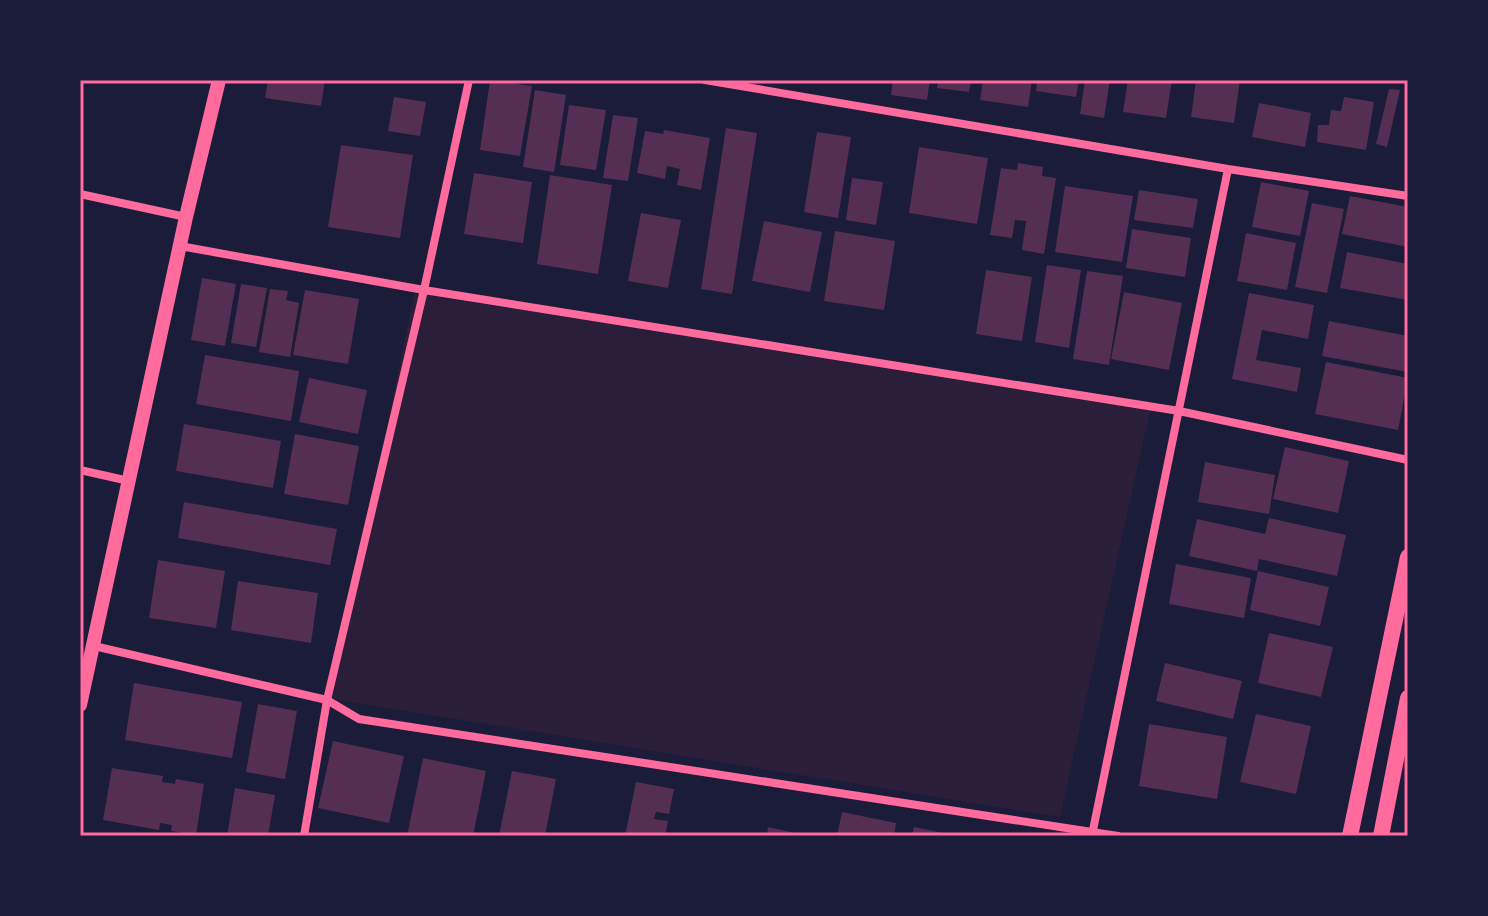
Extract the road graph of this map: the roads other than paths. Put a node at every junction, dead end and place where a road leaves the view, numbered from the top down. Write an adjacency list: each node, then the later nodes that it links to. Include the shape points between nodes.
1 (219, 80): 7 (street)
2 (469, 80): 9 (street)
3 (705, 80): 4 (street)
4 (1228, 169): 6 (street); 10 (street)
5 (80, 194): 7 (street)
6 (1408, 196)
7 (186, 217): 8 (street)
8 (180, 246): 9 (street); 13 (street)
9 (424, 290): 10 (street); 17 (street)
10 (1179, 411): 11 (street); 19 (street)
11 (1408, 460)
12 (80, 470): 13 (street)
13 (130, 481): 15 (street)
14 (1408, 557): 22 (main road)
15 (94, 646): 17 (street); 18 (street)
16 (1408, 698): 23 (main road)
17 (327, 700): 19 (street, via 359,719); 20 (street)
18 (80, 705)
19 (1093, 834): 21 (street)
20 (304, 836)
21 (1118, 836)
22 (1350, 836)
23 (1381, 836)

